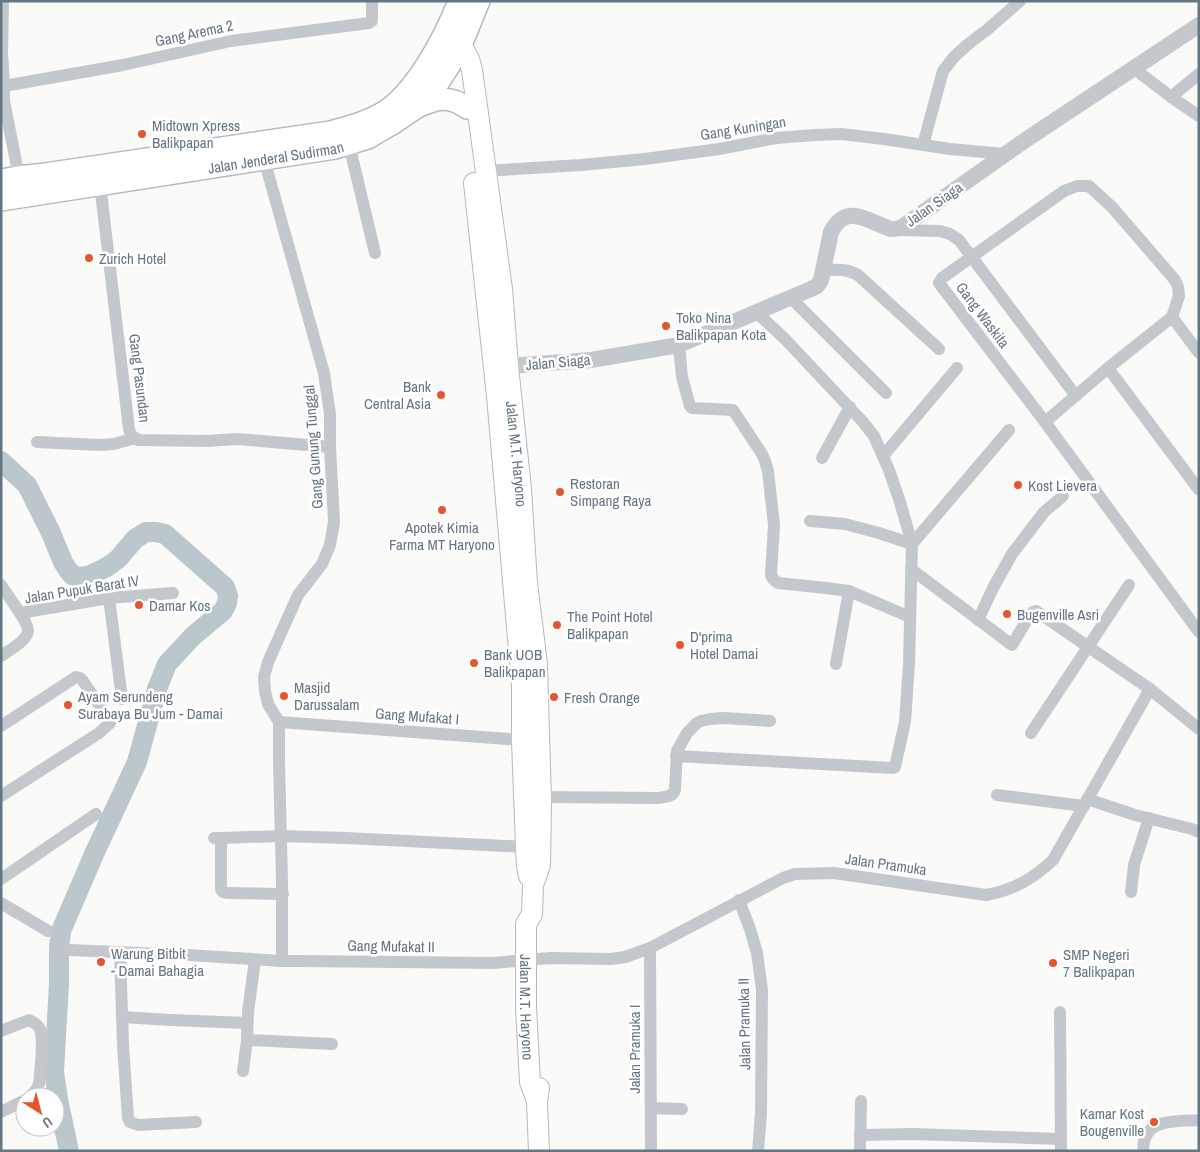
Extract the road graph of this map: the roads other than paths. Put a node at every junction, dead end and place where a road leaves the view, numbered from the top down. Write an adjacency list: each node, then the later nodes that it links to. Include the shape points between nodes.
1 (3, 1): 11 (street)
2 (372, 1): 11 (street, Gang Arema 2, via 372,20 369,23 231,41 123,66)
3 (460, 1): 7 (highway, Jalan Jenderal Sudirman)
4 (479, 1): 7 (highway, Jalan Jenderal Sudirman)
5 (1020, 1): 18 (street, via 967,45 943,71)
6 (1199, 24): 9 (street, Jalan Siaga)
7 (452, 41): 8 (highway, Jalan Jenderal Sudirman); 21 (main road, Jalan M.T. Haryono, via 469,59 472,70)
8 (440, 60): 14 (highway, Jalan Jenderal Sudirman, via 436,86); 15 (main road, Jalan M.T. Haryono, via 460,80); 22 (highway, Jalan Jenderal Sudirman, via 390,108 348,128)
9 (1133, 68): 12 (street); 19 (street, Jalan Siaga)
10 (1199, 74): 12 (street)
11 (4, 86): 13 (street)
12 (1171, 97): 16 (street)
13 (3, 101): 22 (street)
14 (416, 107): 15 (highway, via 447,99); 17 (highway, Jalan Jenderal Sudirman, via 368,138)
15 (467, 108): 72 (main road, Jalan M.T. Haryono, via 522,685)
16 (1199, 116)
17 (349, 144): 20 (highway, Jalan Jenderal Sudirman); 26 (street)
18 (923, 145): 19 (street, Gang Kuningan); 21 (street, Gang Kuningan, via 841,134 814,135 644,159)
19 (1005, 154): 25 (street, Jalan Siaga, via 913,221)
20 (264, 159): 23 (highway, Jalan Jenderal Sudirman); 45 (street, Gang Gunung Tunggal, via 324,373 330,414)
21 (486, 171): 35 (main road, Jalan M.T. Haryono, via 502,289)
22 (10, 179)
23 (100, 184): 24 (highway, Jalan Jenderal Sudirman); 43 (street, Gang Pasundan, via 129,428)
24 (1, 200)
25 (893, 230): 27 (street, via 950,234); 28 (street, Jalan Siaga, via 856,216 844,217 830,232)
26 (375, 253)
27 (971, 256): 31 (street, via 1064,191 1089,186 1112,207 1175,280 1179,296); 39 (street); 41 (street, Gang Waskita, via 939,283)
28 (823, 270): 29 (street, Jalan Siaga, via 817,286); 33 (street, via 851,271)
29 (791, 298): 30 (street, Jalan Siaga); 38 (street)
30 (757, 313): 32 (street, Jalan Siaga); 40 (street)
31 (1172, 317): 34 (street); 37 (street)
32 (679, 346): 35 (street, Jalan Siaga, via 591,360); 55 (street, via 682,377 690,406 733,410 762,454 768,471 774,525 773,579 778,583)
33 (939, 349)
34 (1199, 354)
35 (508, 366): 76 (main road, Jalan M.T. Haryono, via 537,664)
36 (957, 368): 46 (street)
37 (1108, 368): 39 (street); 48 (street)
38 (886, 393)
39 (1076, 396): 41 (street)
40 (850, 407): 46 (street, via 874,436); 47 (street)
41 (1045, 422): 61 (street)
42 (1009, 430): 51 (street)
43 (135, 438): 44 (street, via 100,445); 45 (street, Gang Pasundan, via 152,441 238,439)
44 (37, 442)
45 (330, 447): 68 (street, Gang Gunung Tunggal, via 334,522 330,545 322,564 294,602 264,677 268,704)
46 (883, 456): 51 (street)
47 (822, 458)
48 (1199, 490)
49 (1063, 496): 60 (street, via 1044,512 1012,554)
50 (810, 521): 51 (street, via 845,524)
51 (912, 544): 52 (street)
52 (912, 569): 59 (street); 60 (street)
53 (1, 585): 58 (street)
54 (1129, 586): 62 (street)
55 (849, 592): 59 (street); 64 (street)
56 (173, 593): 57 (street, Jalan Pupuk Barat IV)
57 (109, 598): 58 (street, Jalan Pupuk Barat IV); 66 (street)
58 (20, 612): 63 (street, Jalan Pupuk Barat IV, via 28,634)
59 (910, 617): 73 (street, via 906,722 895,767)
60 (978, 620): 62 (street, via 1012,645 1030,615 1036,611)
61 (1199, 632)
62 (1089, 647): 65 (street); 71 (street)
63 (1, 656)
64 (836, 664)
65 (1150, 690): 70 (street); 77 (street, Jalan Pramuka)
66 (122, 700)
67 (770, 721): 73 (street, via 724,718 701,721 692,727)
68 (279, 722): 72 (street, Gang Mufakat I); 81 (street)
69 (1, 726): 75 (street, via 76,677 83,681 110,723)
70 (1199, 729)
71 (1031, 733)
72 (522, 740): 82 (main road, Jalan M.T. Haryono)
73 (676, 756): 76 (street, via 675,790 668,796)
74 (998, 795): 77 (street)
75 (1, 796)
76 (541, 797): 84 (main road, Jalan M.T. Haryono, via 540,865)
77 (1086, 802): 79 (street); 87 (street, Jalan Pramuka, via 1053,860 1042,870 1002,892 986,895 834,873 795,874)
78 (96, 814): 83 (street)
79 (1148, 818): 80 (street); 85 (street, via 1134,865)
80 (1199, 832)
81 (281, 836): 82 (street); 86 (street); 86 (street, via 217,838 222,891)
82 (526, 847): 84 (main road, Jalan M.T. Haryono)
83 (1, 879)
84 (533, 885): 93 (main road, Jalan M.T. Haryono, via 532,914 536,924)
85 (1131, 892)
86 (282, 894): 95 (street)
87 (739, 900): 90 (street, Jalan Pramuka); 115 (street, Jalan Pramuka II, via 757,953 762,990)
88 (1, 903): 89 (street)
89 (48, 931)
90 (650, 948): 93 (street, Jalan Pramuka, via 611,959); 106 (street, Jalan Pramuka I)
91 (69, 950): 92 (street, Gang Mufakat II)
92 (120, 952): 94 (street, Gang Mufakat II); 97 (street)
93 (532, 959): 95 (street, Gang Mufakat II, via 493,963); 113 (main road, Jalan M.T. Haryono, via 540,1084 537,1101)
94 (255, 960): 95 (street, Gang Mufakat II); 98 (street)
95 (282, 961)
96 (1060, 1012): 112 (street)
97 (122, 1017): 98 (street); 110 (street, via 128,1119 138,1124)
98 (247, 1023): 100 (street)
99 (1, 1031): 103 (street, via 29,1020 38,1025 42,1041)
100 (247, 1040): 101 (street); 102 (street)
101 (332, 1044)
102 (244, 1071)
103 (38, 1087)
104 (861, 1101): 111 (street)
105 (15, 1105): 108 (street)
106 (651, 1108): 107 (street); 114 (street, Jalan Pramuka I)
107 (682, 1109)
108 (1, 1112)
109 (1199, 1120): 117 (street, via 1154,1126 1145,1137)
110 (196, 1122)
111 (860, 1134): 112 (street, via 913,1134); 116 (street)
112 (1061, 1145)
113 (539, 1151)
114 (651, 1151)
115 (758, 1151)
116 (860, 1151)
117 (1144, 1151)

